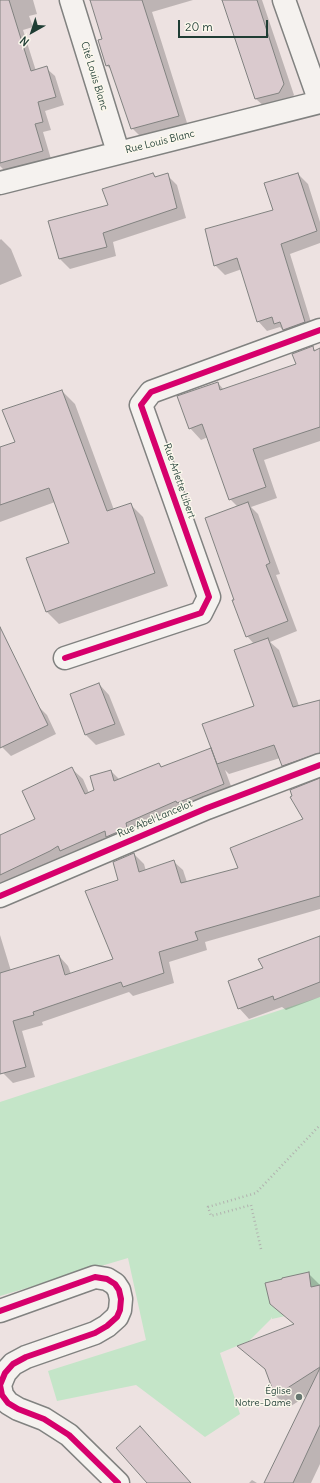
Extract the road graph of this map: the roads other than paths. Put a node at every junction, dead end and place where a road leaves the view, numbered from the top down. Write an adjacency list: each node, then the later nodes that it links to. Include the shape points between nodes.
1 (71, 0): 4 (street, Cité Louis Blanc)
2 (284, 0): 3 (street)
3 (320, 102): 4 (street, Rue Louis Blanc)
4 (118, 152): 5 (street, Rue Louis Blanc)
5 (0, 183)
6 (320, 330): 7 (street, Rue Arlette Libert, via 151,392 142,405 209,597 200,613)
7 (65, 658)
8 (320, 765): 9 (street, Rue Abel Lancelot, via 207,808)
9 (0, 896)
10 (0, 1310): 11 (street, via 95,1277 107,1279 115,1284 121,1299 120,1310 117,1317 107,1326 13,1364 5,1373 0,1385 2,1395 8,1403 44,1419 69,1435)
11 (118, 1483)

